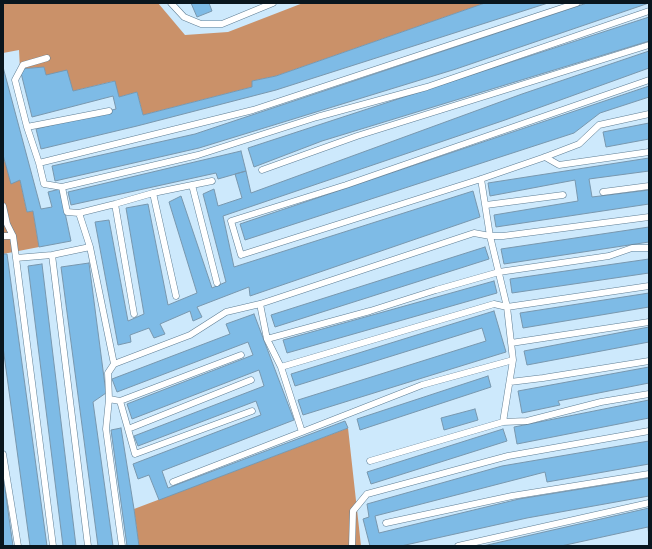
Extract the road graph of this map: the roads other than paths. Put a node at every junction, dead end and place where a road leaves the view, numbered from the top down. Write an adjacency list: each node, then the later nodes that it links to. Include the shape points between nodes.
1 (171, 3): 2 (lane, via 184,17 201,24 222,24)
2 (273, 3)
3 (577, 3): 13 (lane, via 253,110)
4 (649, 11): 19 (lane, via 427,87 317,117 198,154)
5 (649, 45): 14 (lane, via 357,136)
6 (47, 58): 10 (lane, via 24,65 15,80)
7 (649, 80): 15 (lane, via 346,185 231,221 241,255)
8 (109, 111): 10 (lane)
9 (649, 114): 12 (lane, via 599,125 579,144)
10 (26, 127): 13 (lane)
11 (649, 152): 12 (lane, via 559,165)
12 (545, 157): 15 (lane)
13 (39, 163): 19 (lane, via 44,184)
14 (262, 170)
15 (481, 179): 25 (lane)
16 (212, 181): 17 (lane)
17 (192, 185): 21 (lane); 36 (lane)
18 (649, 186): 20 (lane)
19 (62, 187): 26 (lane, via 66,212)
20 (602, 192)
21 (153, 193): 23 (lane); 38 (lane)
22 (563, 195): 25 (lane)
23 (115, 204): 26 (lane); 41 (lane)
24 (3, 206): 29 (lane)
25 (486, 206): 30 (lane)
26 (79, 213): 31 (lane)
27 (649, 217): 30 (lane)
28 (3, 236): 29 (lane)
29 (13, 236): 34 (lane)
30 (490, 236): 35 (lane); 39 (lane, via 474,233)
31 (90, 247): 33 (lane); 48 (lane)
32 (649, 248): 35 (lane, via 632,248 609,256)
33 (52, 255): 34 (lane); 69 (lane)
34 (16, 258): 68 (lane)
35 (499, 272): 40 (lane); 43 (lane)
36 (217, 283)
37 (649, 286): 40 (lane)
38 (176, 296)
39 (260, 304): 43 (lane); 48 (lane, via 226,312 190,335)
40 (507, 307): 44 (lane); 49 (lane, via 494,304)
41 (134, 314)
42 (649, 322): 44 (lane)
43 (268, 339): 49 (lane)
44 (511, 343): 46 (lane)
45 (241, 355): 54 (lane)
46 (513, 360): 51 (lane); 59 (lane, via 422,385)
47 (649, 361): 51 (lane)
48 (114, 364): 53 (lane, via 108,373)
49 (281, 367): 59 (lane)
50 (251, 380): 57 (lane)
51 (510, 382): 56 (lane)
52 (649, 394): 56 (lane, via 601,402 527,421)
53 (109, 399): 54 (lane); 70 (lane, via 106,429)
54 (120, 401): 57 (lane)
55 (252, 411): 57 (lane, via 135,454)
56 (503, 422): 62 (lane)
57 (128, 429)
58 (649, 431): 71 (lane, via 508,456 367,494 353,511)
59 (302, 432): 64 (lane)
60 (3, 454): 61 (lane)
61 (4, 462): 67 (lane)
62 (370, 462)
63 (649, 474): 66 (lane, via 512,496)
64 (173, 482)
65 (649, 503): 72 (lane)
66 (386, 523)
67 (18, 546)
68 (53, 546)
69 (88, 546)
70 (122, 546)
71 (352, 546)
72 (458, 546)

